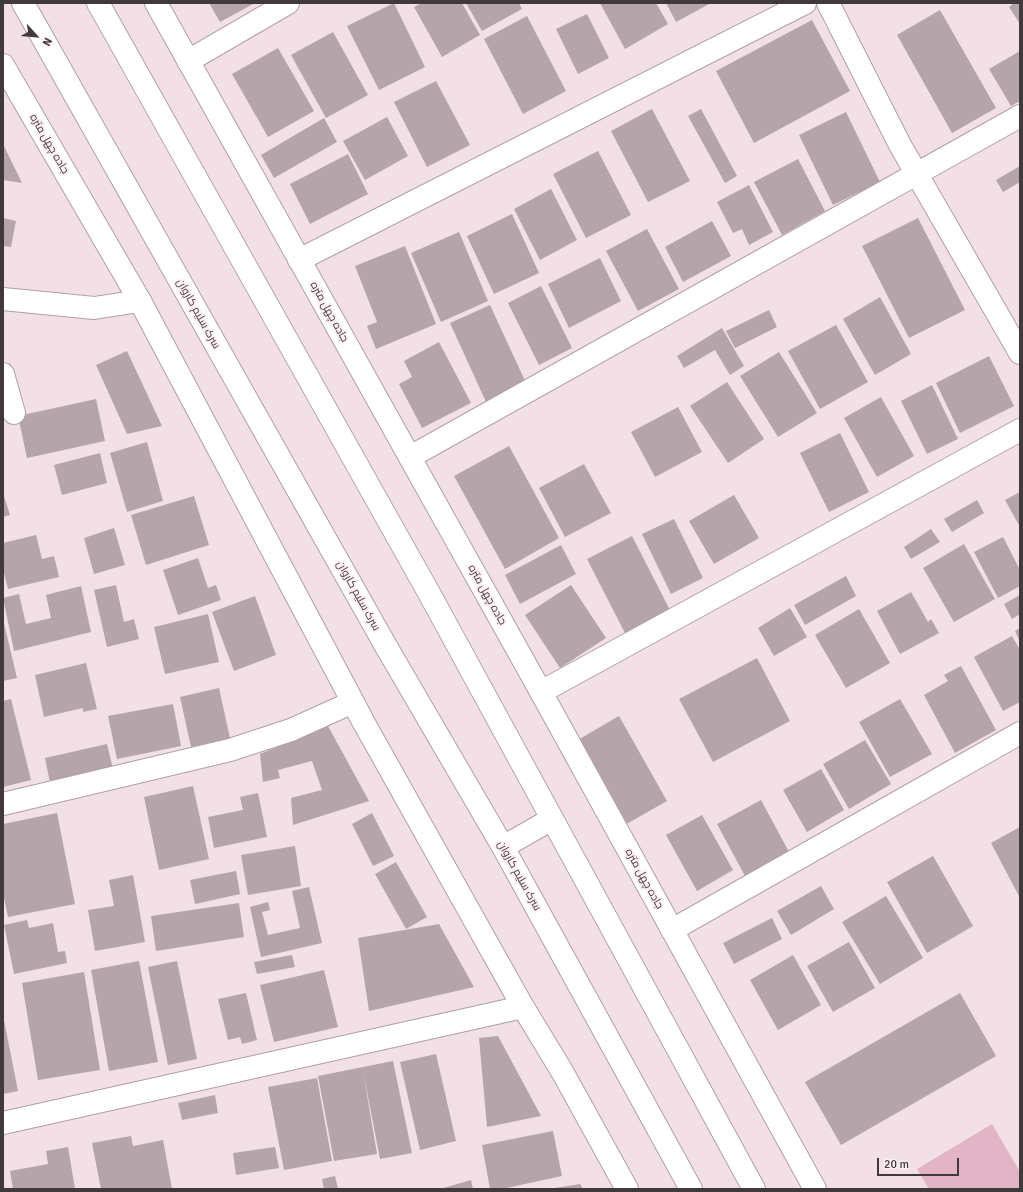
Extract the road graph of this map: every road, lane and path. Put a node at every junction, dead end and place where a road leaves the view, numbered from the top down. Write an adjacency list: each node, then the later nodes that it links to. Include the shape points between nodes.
1 (23, 3): 24 (street, سرک سلیم کاروان, via 379,634)
2 (98, 3): 23 (street, via 429,593)
3 (156, 3): 7 (street, جاده چهل متره)
4 (288, 3): 7 (street)
5 (805, 3): 11 (street)
6 (828, 3): 10 (street)
7 (188, 61): 11 (street, جاده چهل متره)
8 (3, 65): 13 (street, جاده چهل متره)
9 (1020, 116): 10 (street)
10 (917, 174): 14 (street); 18 (street)
11 (299, 260): 18 (street, جاده چهل متره)
12 (3, 299): 13 (street, via 94,308)
13 (140, 301): 20 (street, جاده چهل متره)
14 (1020, 353)
15 (3, 374): 16 (street)
16 (14, 413)
17 (1020, 430): 19 (street)
18 (410, 457): 19 (street, جاده چهل متره)
19 (541, 692): 25 (street, جاده چهل متره)
20 (353, 702): 22 (street, via 290,730 230,750); 26 (street, جاده چهل متره)
21 (1020, 733): 25 (street)
22 (3, 804)
23 (552, 819): 24 (street); 30 (street)
24 (503, 846): 29 (street, سرک سلیم کاروان)
25 (672, 930): 31 (street, جاده چهل متره)
26 (523, 1008): 27 (street); 28 (street, جاده چهل متره, via 563,1073)
27 (3, 1123)
28 (627, 1189)
29 (691, 1189)
30 (754, 1189)
31 (815, 1189)

